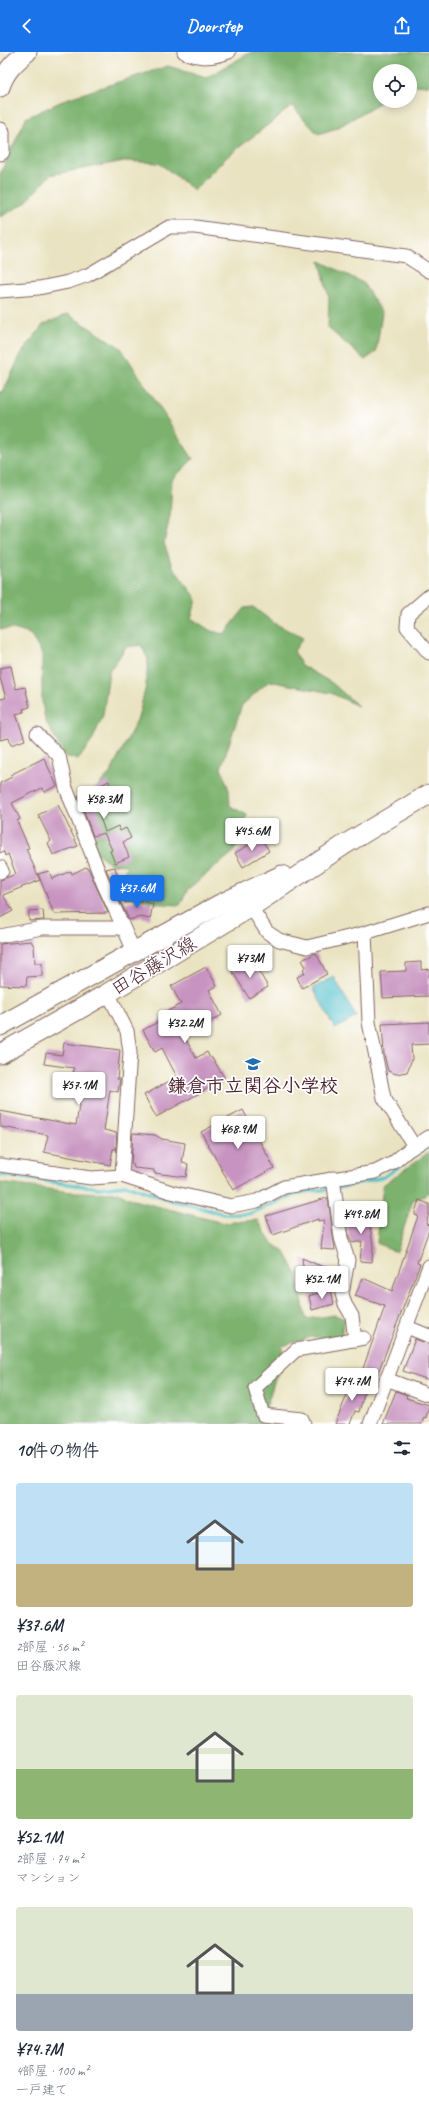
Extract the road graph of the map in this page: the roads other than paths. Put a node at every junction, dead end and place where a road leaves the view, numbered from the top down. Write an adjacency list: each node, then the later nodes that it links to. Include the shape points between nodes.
1 (27, 52): 4 (main road, via 13,63 3,77)
2 (184, 52): 3 (street, via 195,57 215,57)
3 (229, 52)
4 (0, 87)
5 (0, 132): 6 (main road)
6 (0, 151)
7 (429, 271): 8 (street, via 406,256 195,227 169,228 88,275 38,288)
8 (0, 291)
9 (429, 596): 10 (street, via 408,614 407,627)
10 (429, 653)
11 (37, 734): 19 (street, via 59,756 66,788)
12 (429, 794): 13 (main road, 田谷藤沢線)
13 (344, 845): 16 (main road, 田谷藤沢線); 17 (main road, 田谷藤沢線)
14 (0, 867): 15 (street)
15 (0, 872)
16 (229, 900): 17 (street, via 242,902); 22 (main road, 田谷藤沢線)
17 (251, 907): 20 (street, via 267,932 279,940 307,947); 23 (main road, 田谷藤沢線)
18 (429, 913): 20 (street)
19 (122, 928): 21 (street, via 42,928); 22 (street)
20 (365, 933): 27 (street, via 369,1022 384,1098)
21 (0, 936)
22 (134, 951): 24 (main road, 田谷藤沢線)
23 (108, 993): 25 (main road, 田谷藤沢線); 29 (street, via 127,1031 130,1052)
24 (0, 1026)
25 (0, 1054)
26 (429, 1137): 27 (street)
27 (414, 1146): 30 (street, via 393,1163 375,1172)
28 (0, 1164): 29 (street, via 90,1178)
29 (122, 1176): 30 (street, via 171,1192 231,1206 257,1201 284,1187)
30 (334, 1180): 36 (street, via 341,1238 348,1260 342,1294 359,1339 296,1350 255,1388 263,1415 302,1419)
31 (428, 1273): 32 (street)
32 (407, 1327): 33 (street); 34 (street)
33 (429, 1336)
34 (386, 1379): 35 (street); 37 (street)
35 (429, 1395)
36 (304, 1424)
37 (370, 1424)

